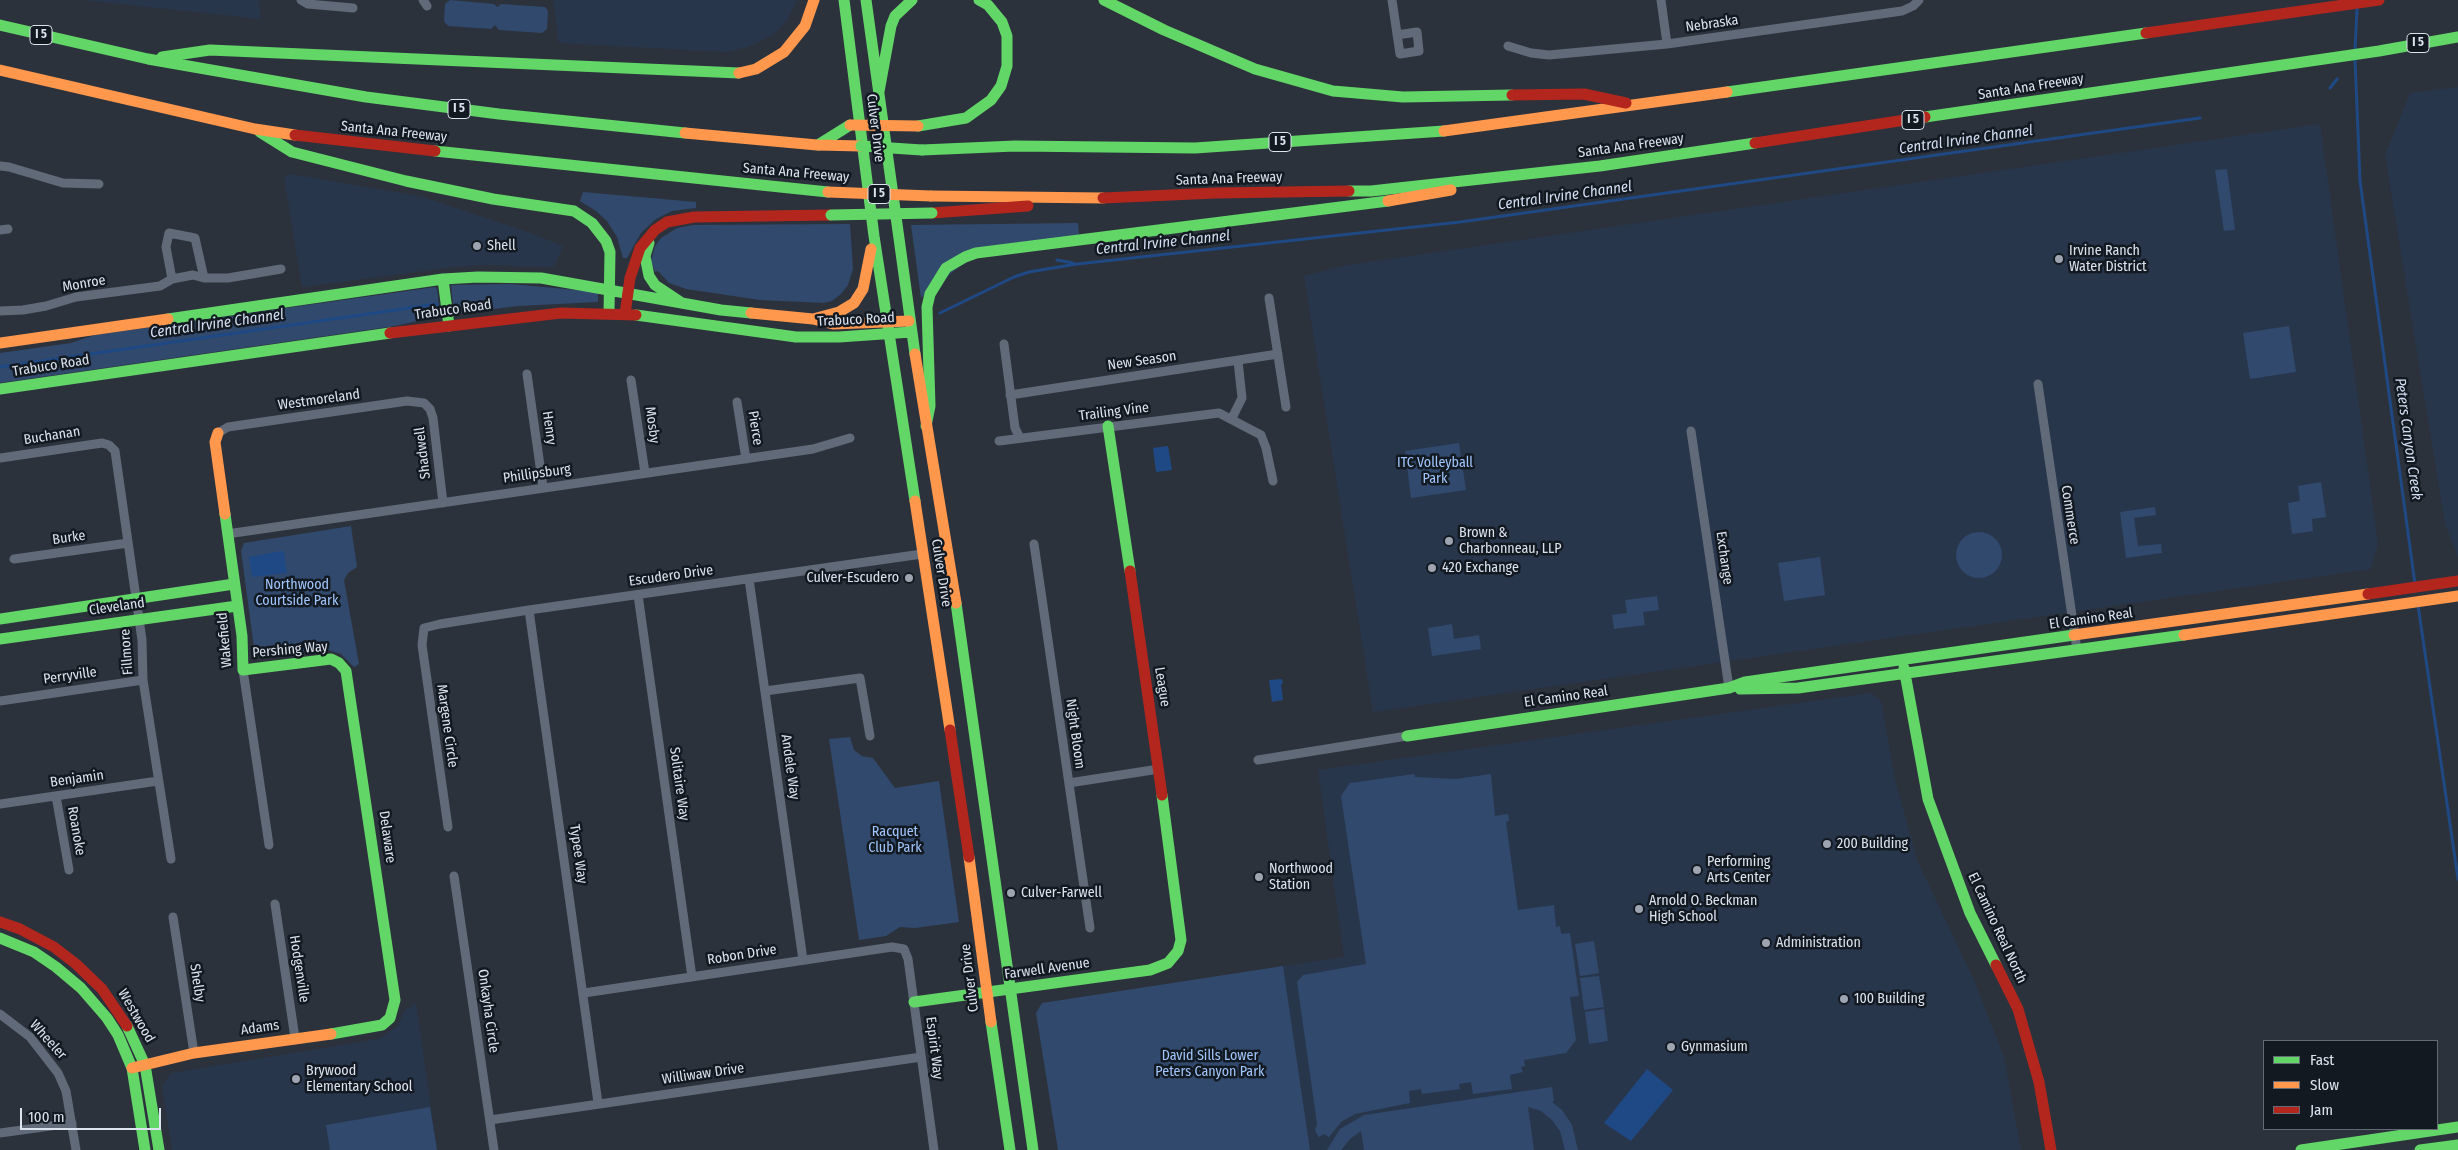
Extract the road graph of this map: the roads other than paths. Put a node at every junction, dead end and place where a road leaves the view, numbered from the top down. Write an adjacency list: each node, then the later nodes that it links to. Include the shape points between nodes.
1 (301, 0): 12 (street, via 308,4)
2 (814, 0): 20 (main road, via 805,26 790,46 771,62 740,73 210,50)
3 (844, 0): 31 (main road, Culver Drive)
4 (866, 0): 22 (main road, Culver Drive)
5 (912, 0): 22 (main road, via 895,16 891,26)
6 (979, 0): 25 (main road, bridge, via 988,5 1002,22 1007,36 1007,66 1001,86 991,100 966,118 918,126 850,125)
7 (1104, 0): 23 (main road, via 1255,70 1333,91 1403,96 1584,94)
8 (1392, 0): 14 (street)
9 (1661, 0): 16 (street)
10 (2379, 0): 23 (main road, I 5)
11 (1918, 1): 16 (street, Nebraska, via 1902,11)
12 (353, 8)
13 (0, 25): 20 (main road, I 5)
14 (1397, 34)
15 (2458, 37): 19 (main road, Santa Ana Freeway / I 5)
16 (1667, 44): 17 (street, Nebraska, via 1549,55)
17 (1508, 46)
18 (2458, 46): 19 (main road)
19 (2379, 51): 27 (main road, Santa Ana Freeway / I 5, via 1628,162)
20 (148, 59): 25 (main road, I 5, via 366,97 499,114)
21 (0, 70): 24 (main road, Santa Ana Freeway / I 5)
22 (878, 97): 45 (main road, Culver Drive)
23 (1637, 105): 25 (main road, I 5, bridge, via 1466,129 1195,148 1015,146 922,150)
24 (255, 129): 29 (main road, Santa Ana Freeway / I 5, bridge, via 347,142 828,192); 36 (main road, via 292,152 474,195 574,211 592,223 606,241 610,252)
25 (823, 144)
26 (0, 166): 28 (street, via 63,183)
27 (1511, 176): 29 (main road, Santa Ana Freeway / I 5, via 1371,191 1216,193); 60 (main road, via 1426,196 965,257 946,268 930,294 927,307 930,406)
28 (99, 184)
29 (1132, 198): 30 (main road, bridge, via 932,213 694,217 668,222)
30 (655, 230): 37 (main road, via 640,248); 39 (main road, via 645,256 645,267 655,285)
31 (874, 236): 43 (main road, via 866,282 860,296 839,312); 46 (main road, Culver Drive)
32 (281, 269): 33 (street, Monroe, via 228,278)
33 (204, 278): 34 (street, Monroe, via 193,274); 34 (street, via 195,238 170,233 166,248)
34 (172, 279): 40 (street, Monroe, via 160,286 76,297 23,310)
35 (443, 280): 36 (main road, Trabuco Road, via 541,278); 44 (main road); 47 (main road, Trabuco Road)
36 (610, 289): 37 (main road, Trabuco Road); 41 (main road)
37 (627, 292): 39 (main road, Trabuco Road); 42 (main road)
38 (1269, 298): 49 (street)
39 (682, 303): 43 (main road, Trabuco Road, via 763,316)
40 (0, 311)
41 (609, 313): 42 (main road, Trabuco Road); 44 (main road, Trabuco Road, via 521,316)
42 (625, 314): 46 (main road, Trabuco Road, via 776,336 839,337)
43 (813, 319): 46 (main road, Trabuco Road, via 833,324)
44 (449, 326): 54 (main road, Trabuco Road)
45 (910, 327): 46 (main road, Trabuco Road); 60 (main road, Culver Drive)
46 (888, 328): 77 (main road, Culver Drive)
47 (0, 343)
48 (1004, 344): 55 (street)
49 (1278, 354): 50 (street, New Season); 58 (street)
50 (1238, 361): 55 (street, New Season); 59 (street, via 1242,398)
51 (527, 374): 72 (street, Henry)
52 (632, 380): 70 (street, Mosby)
53 (2038, 384): 90 (street, Commerce)
54 (0, 389)
55 (1010, 394): 65 (street, via 1015,428)
56 (737, 402): 69 (street, Pierce)
57 (424, 403): 63 (street, Westmoreland, via 407,402 228,427); 73 (street, Shadwell, via 433,418)
58 (1286, 407)
59 (1232, 418): 61 (street, Trailing Vine, via 1219,413); 71 (street, Trailing Vine, via 1260,435)
60 (926, 426): 123 (main road, Culver Drive, via 966,666)
61 (1108, 426): 65 (street, Trailing Vine); 104 (main road, League)
62 (1691, 431): 98 (street, Exchange)
63 (218, 433): 74 (main road, Wakefield, via 215,442)
64 (850, 438): 69 (street, Phillipsburg, via 814,449)
65 (1020, 438): 66 (street, Trailing Vine)
66 (998, 442)
67 (109, 445): 68 (street, Buchanan, via 93,443); 75 (street, Fillmore, via 117,460)
68 (0, 458)
69 (746, 459): 70 (street, Phillipsburg)
70 (645, 474): 72 (street, Phillipsburg)
71 (1273, 481)
72 (543, 487): 73 (street, Phillipsburg)
73 (443, 503): 74 (street, Phillipsburg)
74 (227, 534): 81 (main road, Wakefield)
75 (128, 543): 78 (street, Burke); 84 (street, Fillmore)
76 (1034, 544): 106 (street, Night Bloom)
77 (922, 554): 79 (street, Escudero Drive); 124 (main road, Culver Drive, via 977,907)
78 (14, 559)
79 (749, 579): 82 (street, Escudero Drive); 99 (street, Andele Way)
80 (2458, 581): 90 (main road, El Camino Real)
81 (234, 584): 84 (main road, Cleveland); 85 (main road, Wakefield)
82 (638, 595): 86 (street, Escudero Drive); 122 (street, Solitaire Way)
83 (2458, 596): 92 (main road, El Camino Real)
84 (136, 599): 87 (main road, Cleveland); 88 (street, Fillmore)
85 (237, 606): 88 (main road, Cleveland); 95 (main road, Wakefield)
86 (529, 610): 89 (street, Escudero Drive); 125 (street, Typee Way)
87 (0, 619)
88 (138, 620): 91 (main road, Cleveland); 97 (street, Fillmore)
89 (424, 628): 109 (street, Margene Circle, via 422,645)
90 (2075, 636): 92 (street, Commerce); 93 (main road, El Camino Real)
91 (0, 639)
92 (2077, 650): 96 (main road, El Camino Real)
93 (1903, 660): 96 (main road, El Camino Real North); 98 (main road, El Camino Real, via 1745,682)
94 (339, 662): 95 (main road, Pershing Way, via 331,659); 128 (main road, Delaware, via 349,681 395,1000)
95 (243, 670): 110 (street, Wakefield)
96 (1905, 674): 98 (main road, El Camino Real, via 1798,688); 148 (main road, El Camino Real North, via 1928,799 1970,913 2018,1009 2039,1082)
97 (143, 680): 100 (street, Perryville); 105 (street, Fillmore)
98 (1729, 688): 102 (main road, El Camino Real)
99 (765, 691): 101 (street, via 860,678); 121 (street, Andele Way)
100 (0, 701)
101 (870, 736)
102 (1407, 736): 103 (street)
103 (1258, 760)
104 (1159, 769): 106 (street); 120 (main road, League, via 1181,940)
105 (158, 781): 107 (street, Benjamin); 111 (street, Fillmore)
106 (1069, 784): 117 (street, Night Bloom)
107 (56, 796): 108 (street, Benjamin); 112 (street, Roanoke)
108 (0, 804)
109 (448, 827)
110 (269, 845)
111 (170, 859)
112 (69, 870)
113 (454, 876): 135 (street, Onkayha Circle)
114 (275, 904): 129 (street, Hodgenville)
115 (173, 918): 130 (street, Shelby)
116 (0, 922): 132 (main road, Westwood, via 54,948 102,989 122,1016)
117 (1090, 928)
118 (0, 938): 133 (main road, Westwood, via 34,952 80,988 118,1035)
119 (904, 949): 121 (street, Robon Drive, via 892,947); 126 (street, Espirit Way)
120 (1178, 952): 123 (main road, Farwell Avenue, via 1168,963 1150,970)
121 (803, 960): 122 (street, Robon Drive)
122 (692, 977): 125 (street, Robon Drive)
123 (1012, 988): 124 (main road, Farwell Avenue); 147 (main road, Culver Drive)
124 (986, 992): 126 (main road, Farwell Avenue); 146 (main road, Culver Drive)
125 (584, 993): 134 (street, Typee Way)
126 (914, 1002): 131 (street, Espirit Way)
127 (0, 1014): 136 (street, Wheeler, via 30,1037 58,1073 66,1091)
128 (390, 1018): 129 (main road, Adams, via 373,1028)
129 (296, 1038): 130 (main road, Adams)
130 (194, 1053): 132 (main road, Adams)
131 (921, 1057): 134 (street, Williwaw Drive); 145 (street, Espirit Way)
132 (145, 1065): 133 (main road, Adams); 143 (main road, Westwood)
133 (132, 1068): 142 (main road, Westwood)
134 (598, 1103): 135 (street, Williwaw Drive)
135 (490, 1120): 144 (street, Onkayha Circle)
136 (72, 1123): 138 (street); 141 (street, Wheeler)
137 (2453, 1128): 140 (main road)
138 (0, 1134)
139 (2453, 1146): 150 (main road)
140 (2313, 1149): 149 (main road)
141 (76, 1150)
142 (145, 1150)
143 (159, 1150)
144 (494, 1150)
145 (934, 1150)
146 (1010, 1150)
147 (1033, 1150)
148 (2051, 1150)
149 (2301, 1150)
150 (2420, 1150)

